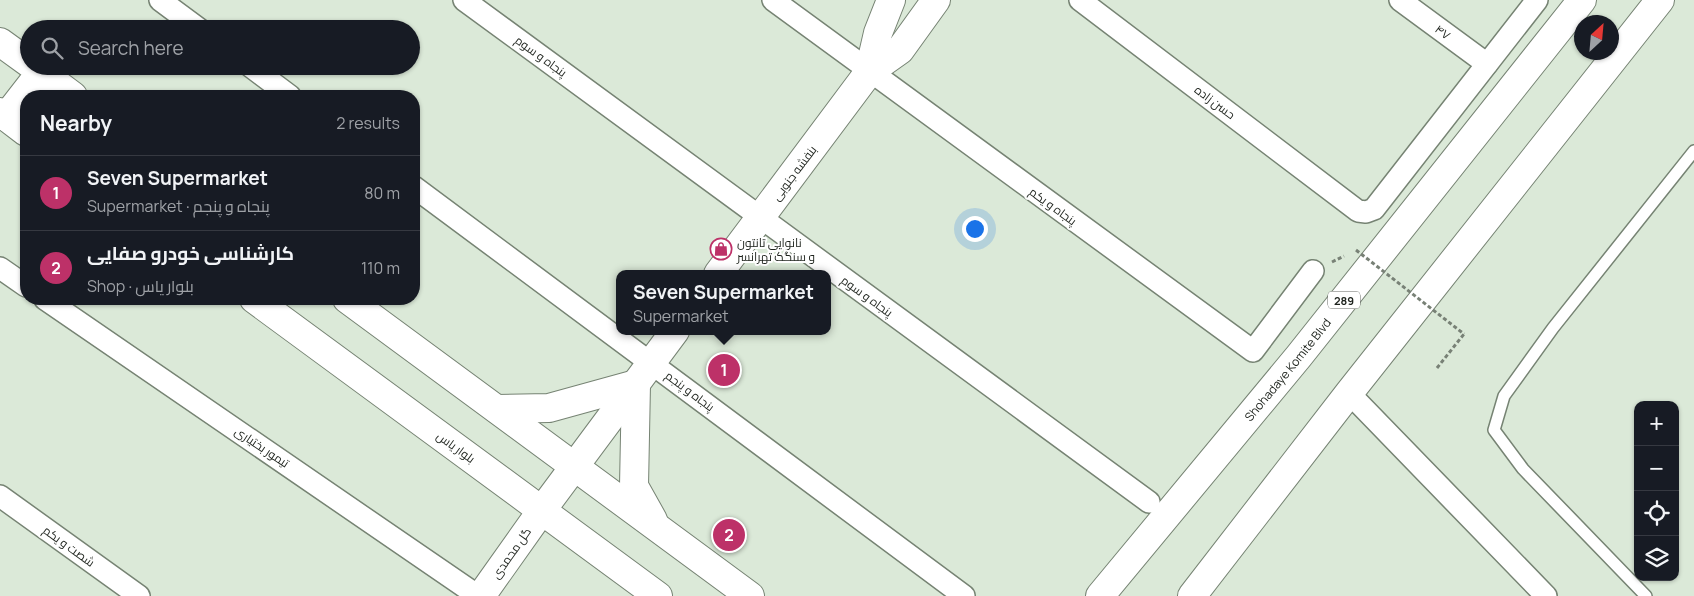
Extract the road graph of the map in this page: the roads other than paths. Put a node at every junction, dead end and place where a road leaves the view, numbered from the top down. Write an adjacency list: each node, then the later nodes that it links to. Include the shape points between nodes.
1 (160, 0): 11 (street)
2 (464, 0): 26 (street, پنجاه و سوم)
3 (773, 0): 15 (street, پنجاه و یکم)
4 (891, 0): 15 (main road, بنفشه جنوبی, via 878,33)
5 (936, 0): 15 (main road, بنفشه جنوبی, via 900,50)
6 (1080, 0): 14 (street, حسن زاده, via 1351,205 1366,212 1374,209)
7 (1400, 0): 14 (street, ۴۷)
8 (1537, 0): 14 (street)
9 (1582, 0): 49 (main road, Shohadaye Komite Blvd / 289, via 1299,356)
10 (1660, 0): 37 (main road)
11 (187, 20)
12 (0, 42): 13 (main road)
13 (20, 57)
14 (1487, 64)
15 (869, 72): 26 (main road, بنفشه جنوبی); 29 (street, پنجاه و یکم, via 1253,351)
16 (30, 75): 19 (main road)
17 (45, 75): 20 (main road)
18 (262, 75): 21 (street)
19 (23, 90)
20 (65, 90)
21 (282, 90)
22 (20, 96): 23 (main road)
23 (8, 121)
24 (1694, 151): 52 (lane, via 1553,328 1504,396 1494,430 1523,470)
25 (420, 191): 35 (street, پنجاه و پنجم)
26 (760, 218): 28 (main road, بنفشه جنوبی); 41 (street, پنجاه و سوم)
27 (0, 268): 30 (street)
28 (721, 270)
29 (1312, 271)
30 (20, 282)
31 (54, 305): 45 (street, تیمور بختیاری)
32 (262, 305): 42 (main road, بلوار یاس)
33 (355, 305): 38 (main road)
34 (672, 335): 35 (main road)
35 (652, 363): 36 (main road); 48 (street, پنجاه و پنجم)
36 (636, 384): 38 (main road, via 549,408); 39 (main road); 43 (main road, via 634,486)
37 (1349, 393): 50 (main road); 51 (street)
38 (497, 409): 39 (main road)
39 (574, 466): 42 (main road); 43 (main road)
40 (0, 496): 44 (street, شصت و یکم)
41 (1149, 502)
42 (542, 510): 45 (main road, گل محمدی); 46 (main road, بلوار یاس)
43 (658, 528): 47 (main road)
44 (139, 596)
45 (480, 596)
46 (658, 596)
47 (750, 596)
48 (964, 596)
49 (1100, 596)
50 (1192, 596)
51 (1546, 596)
52 (1646, 596)

